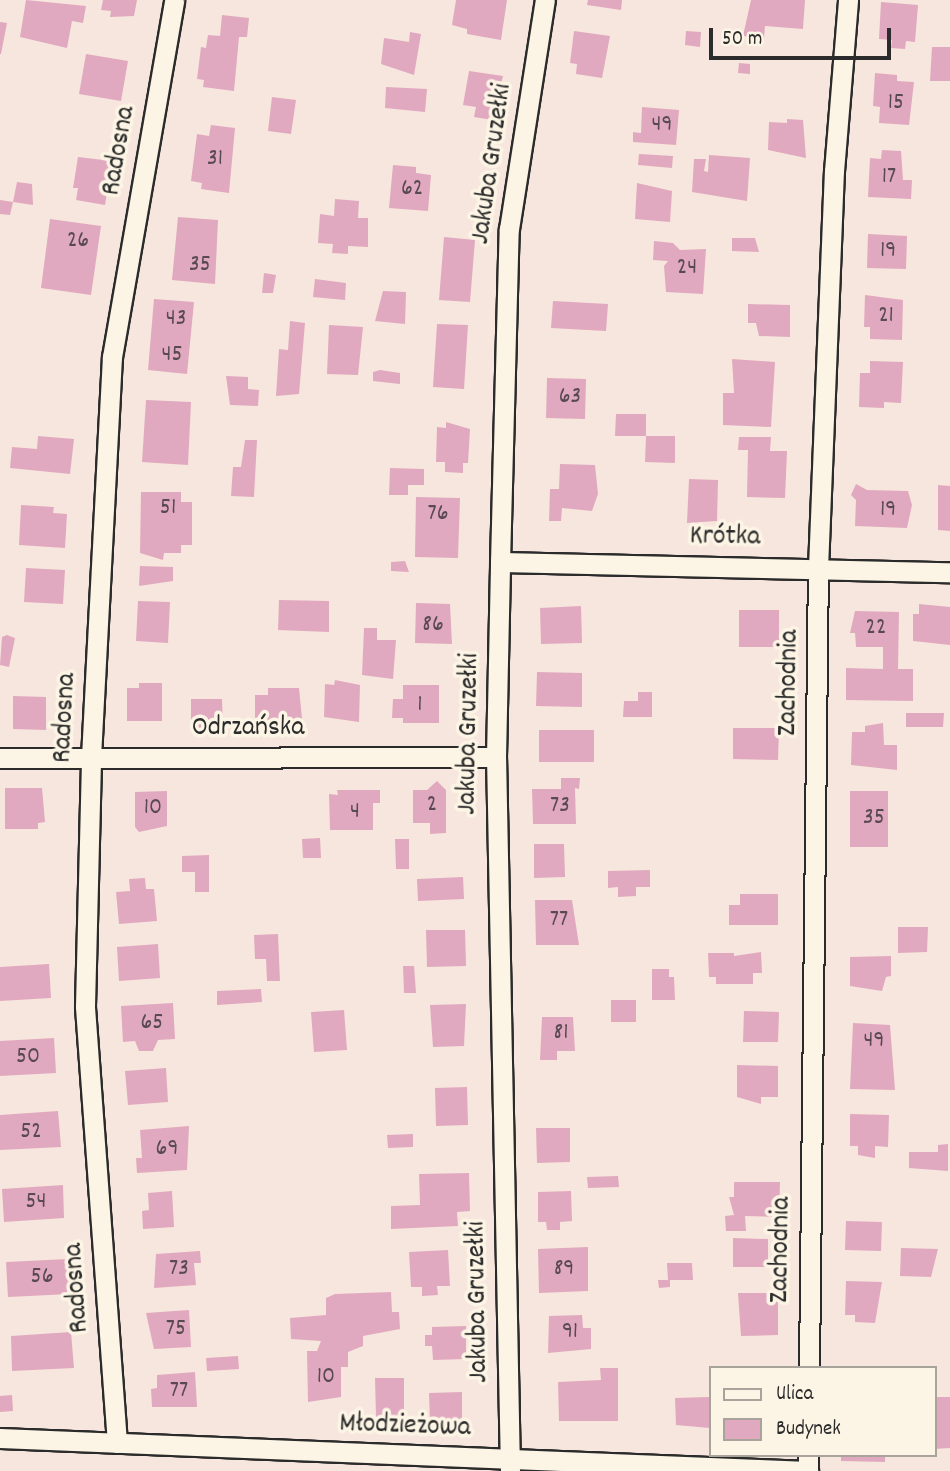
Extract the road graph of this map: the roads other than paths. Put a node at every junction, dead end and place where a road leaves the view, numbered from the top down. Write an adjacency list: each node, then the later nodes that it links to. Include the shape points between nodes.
1 (174, 0): 7 (street, Radosna, via 112,357)
2 (545, 0): 4 (street, Jakuba Gruzełki, via 509,229)
3 (848, 0): 5 (street, Zachodnia, via 834,171)
4 (500, 562): 5 (street, Krótka); 8 (street, Jakuba Gruzełki)
5 (818, 568): 6 (street, Krótka); 10 (street, Zachodnia)
6 (950, 572)
7 (91, 757): 8 (street, Odrzańska); 9 (street, Odrzańska); 12 (street, Radosna, via 85,1006)
8 (496, 757): 13 (street, Jakuba Gruzełki)
9 (0, 758)
10 (809, 1366)
11 (0, 1438): 12 (street, Młodzieżowa)
12 (117, 1443): 13 (street, Młodzieżowa)
13 (510, 1465): 14 (street, Młodzieżowa)
14 (808, 1471)

